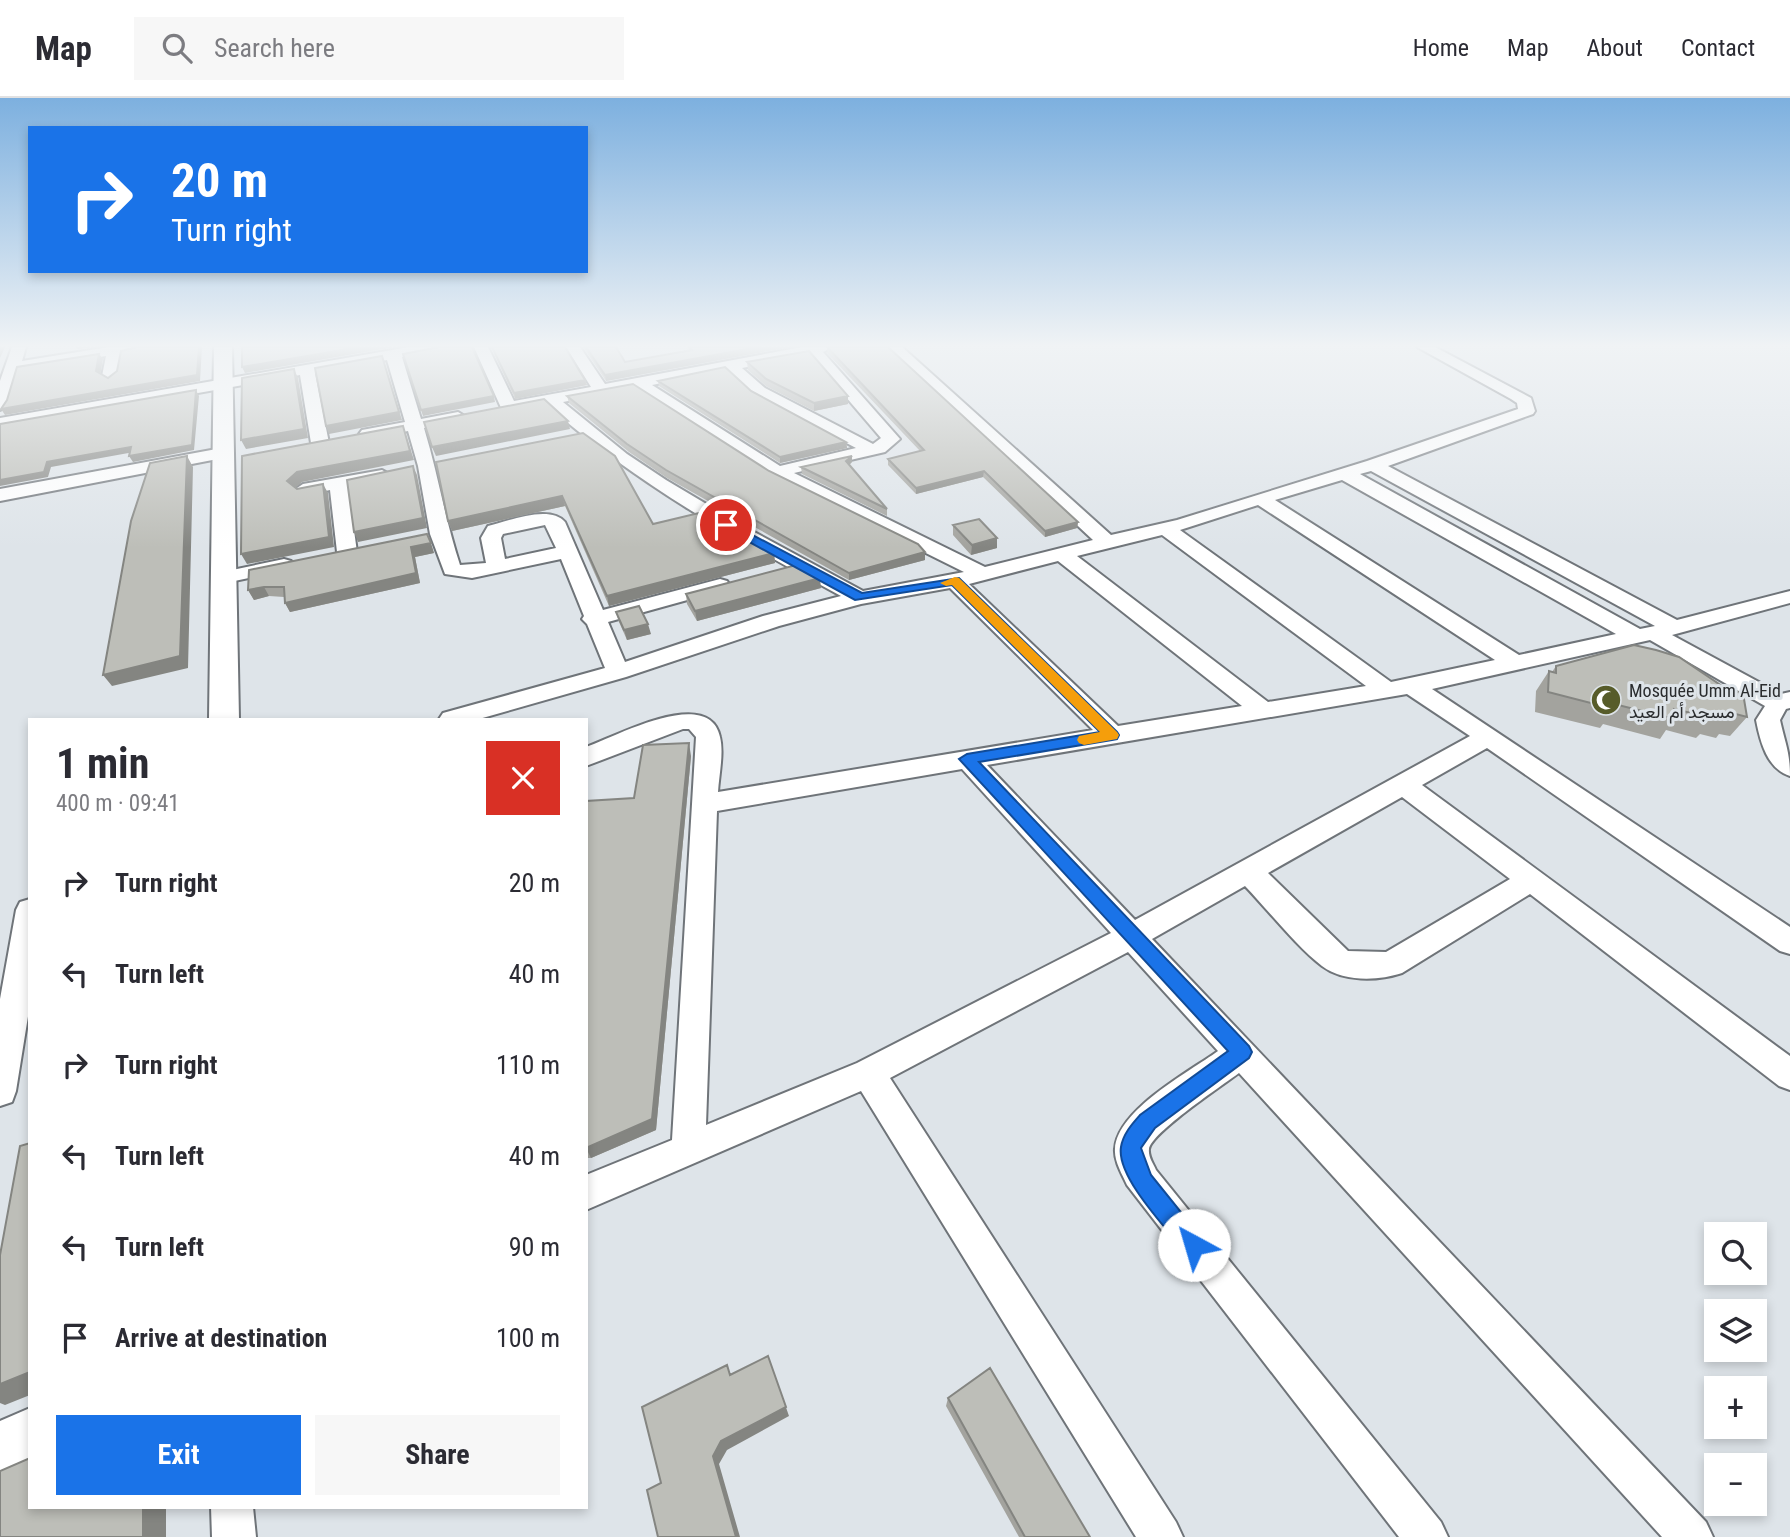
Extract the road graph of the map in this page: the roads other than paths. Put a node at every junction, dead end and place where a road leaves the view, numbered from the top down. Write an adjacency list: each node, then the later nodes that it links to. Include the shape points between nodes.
1 (52, 414): 12 (street)
2 (224, 414): 15 (street)
3 (319, 414): 13 (street, via 327,441)
4 (411, 414): 13 (street)
5 (562, 414): 30 (street, via 579,435 702,512)
6 (687, 414): 18 (street)
7 (804, 414): 14 (street)
8 (873, 414): 14 (street, via 891,439)
9 (966, 414): 25 (street)
10 (1518, 414): 16 (street)
11 (468, 415): 13 (street)
12 (0, 423)
13 (414, 425): 17 (street)
14 (872, 450): 18 (street)
15 (226, 458): 22 (street); 34 (street)
16 (1373, 465): 19 (street); 40 (street)
17 (420, 467): 20 (street); 31 (street, via 434,535 452,570 467,573)
18 (777, 472): 33 (street)
19 (1344, 473): 23 (street); 40 (street)
20 (338, 484): 21 (street); 26 (street)
21 (303, 490)
22 (0, 495)
23 (1260, 498): 24 (street); 41 (street)
24 (1166, 529): 25 (street); 43 (street)
25 (1107, 541): 28 (street)
26 (347, 552)
27 (566, 552): 31 (street); 31 (street, via 552,520 498,528 491,538); 39 (street)
28 (1062, 554): 33 (street); 45 (street)
29 (306, 560): 34 (street)
30 (800, 565): 32 (street); 38 (street)
31 (497, 567)
32 (774, 572)
33 (983, 574): 35 (street)
34 (225, 577): 46 (street)
35 (955, 581): 38 (street); 48 (street)
36 (735, 582): 39 (street)
37 (1790, 597): 40 (street)
38 (860, 598): 42 (street, via 771,621)
39 (593, 619): 42 (street)
40 (1654, 632): 41 (street); 44 (street)
41 (1515, 663): 43 (street)
42 (618, 672): 47 (street)
43 (1399, 688): 45 (street); 49 (street)
44 (1784, 702): 52 (street, via 1768,720 1773,745)
45 (1264, 710): 48 (street)
46 (224, 718)
47 (455, 718)
48 (1112, 735): 51 (street)
49 (1488, 737): 53 (street); 59 (street)
50 (588, 756): 54 (street, via 680,721 696,722 708,737)
51 (967, 759): 54 (street); 58 (street)
52 (1790, 767)
53 (1404, 785): 55 (street); 56 (street)
54 (706, 803): 64 (street)
55 (1249, 872): 56 (street, via 1333,958 1370,967 1391,964); 58 (street)
56 (1531, 880): 62 (street)
57 (28, 922): 63 (street)
58 (1132, 936): 60 (street); 61 (street)
59 (1790, 943)
60 (1242, 1052): 71 (street, via 1148,1121 1130,1148 1134,1163 1144,1182); 72 (street)
61 (868, 1073): 64 (street); 70 (street)
62 (1790, 1075)
63 (0, 1091)
64 (688, 1150): 65 (street)
65 (588, 1192)
66 (28, 1435): 67 (street)
67 (0, 1447)
68 (232, 1509): 69 (street)
69 (234, 1537)
70 (1161, 1537)
71 (1426, 1537)
72 (1690, 1537)

